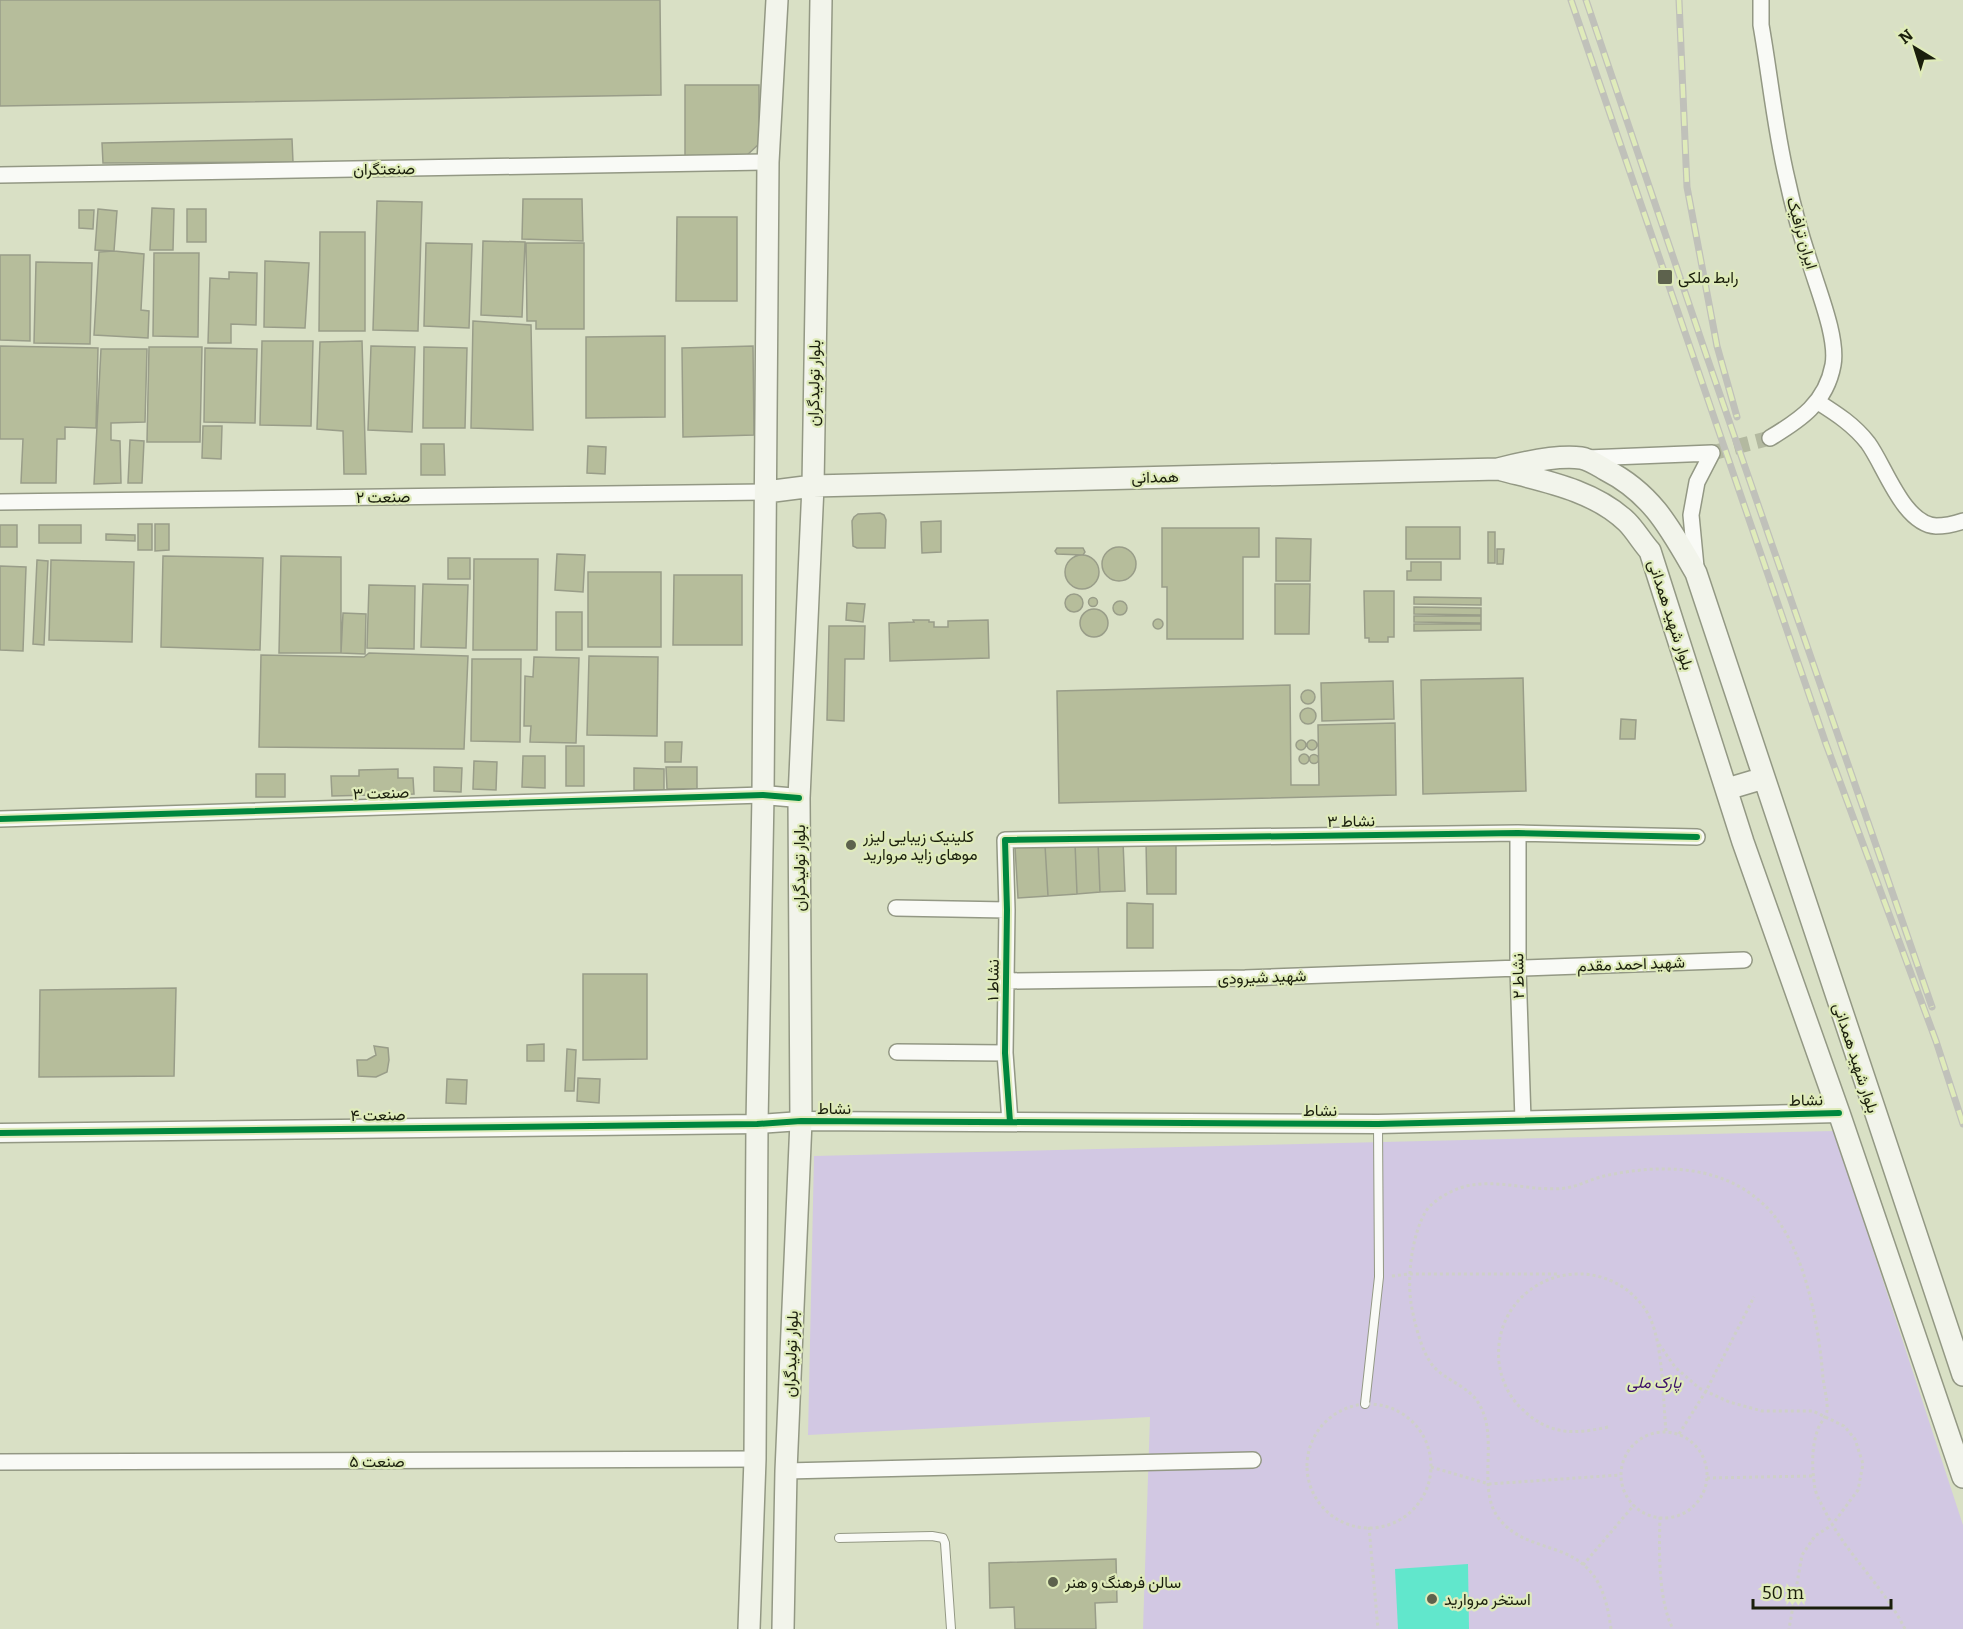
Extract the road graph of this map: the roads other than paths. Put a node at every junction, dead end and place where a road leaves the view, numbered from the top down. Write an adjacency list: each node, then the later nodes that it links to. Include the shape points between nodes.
1 (777, 0): 4 (main road)
2 (821, 0): 10 (main road, بلوار تولیدگران)
3 (1761, 0): 6 (street, ایران ترافیک, via 1761,26 1786,178 1831,340 1833,363 1827,389)
4 (768, 162): 5 (street, صنعتگران); 11 (main road)
5 (0, 176)
6 (1818, 402): 7 (street, ایران ترافیک, via 1798,421); 13 (street, via 1854,426 1906,507 1919,520 1933,526)
7 (1770, 438)
8 (1582, 458): 9 (main road, بلوار شهید همدانی, via 1537,460); 14 (main road, بلوار شهید همدانی, via 1625,480 1648,499); 14 (street, via 1712,453 1697,482 1691,515)
9 (1498, 469): 10 (main road, همدانی); 16 (main road, بلوار شهید همدانی, via 1594,498 1626,521 1650,551)
10 (813, 486): 11 (main road, همدانی); 18 (main road, بلوار تولیدگران)
11 (766, 492): 12 (street, صنعت ۲); 17 (main road)
12 (0, 502)
13 (1963, 521)
14 (1696, 573): 15 (main road, بلوار شهید همدانی)
15 (1764, 778): 16 (main road); 37 (main road, بلوار شهید همدانی)
16 (1727, 789): 30 (main road, بلوار شهید همدانی)
17 (764, 795): 18 (street); 19 (street, صنعت ۳); 34 (main road)
18 (799, 798): 32 (main road, بلوار تولیدگران)
19 (0, 819)
20 (1518, 833): 21 (street, نشاط ۳); 22 (street, نشاط ۳); 26 (street, نشاط ۲)
21 (1697, 837)
22 (1005, 840): 24 (street, نشاط ۱)
23 (896, 908): 24 (street)
24 (1007, 910): 27 (street, نشاط ۱)
25 (1744, 960): 26 (street, شهید احمد مقدم)
26 (1518, 968): 27 (street, شهید شیرودی, via 1245,978); 31 (street, نشاط ۲)
27 (1006, 981): 29 (street, نشاط ۱)
28 (897, 1052): 29 (street)
29 (1005, 1053): 33 (street, نشاط ۱)
30 (1839, 1113): 31 (street, نشاط); 43 (main road, بلوار شهید همدانی)
31 (1523, 1120): 35 (street, نشاط)
32 (801, 1121): 33 (street, نشاط); 34 (street, نشاط); 42 (main road, بلوار تولیدگران)
33 (1010, 1122): 35 (street, نشاط)
34 (757, 1124): 36 (street, صنعت ۴); 39 (main road)
35 (1378, 1124): 38 (lane, via 1379,1277)
36 (0, 1133)
37 (1963, 1375)
38 (1365, 1404)
39 (755, 1460): 41 (street, صنعت ۵); 45 (main road)
40 (1253, 1460): 42 (street)
41 (0, 1462)
42 (786, 1471): 46 (main road, بلوار تولیدگران)
43 (1963, 1477)
44 (838, 1538): 47 (lane, via 943,1538)
45 (749, 1629)
46 (783, 1629)
47 (951, 1629)

